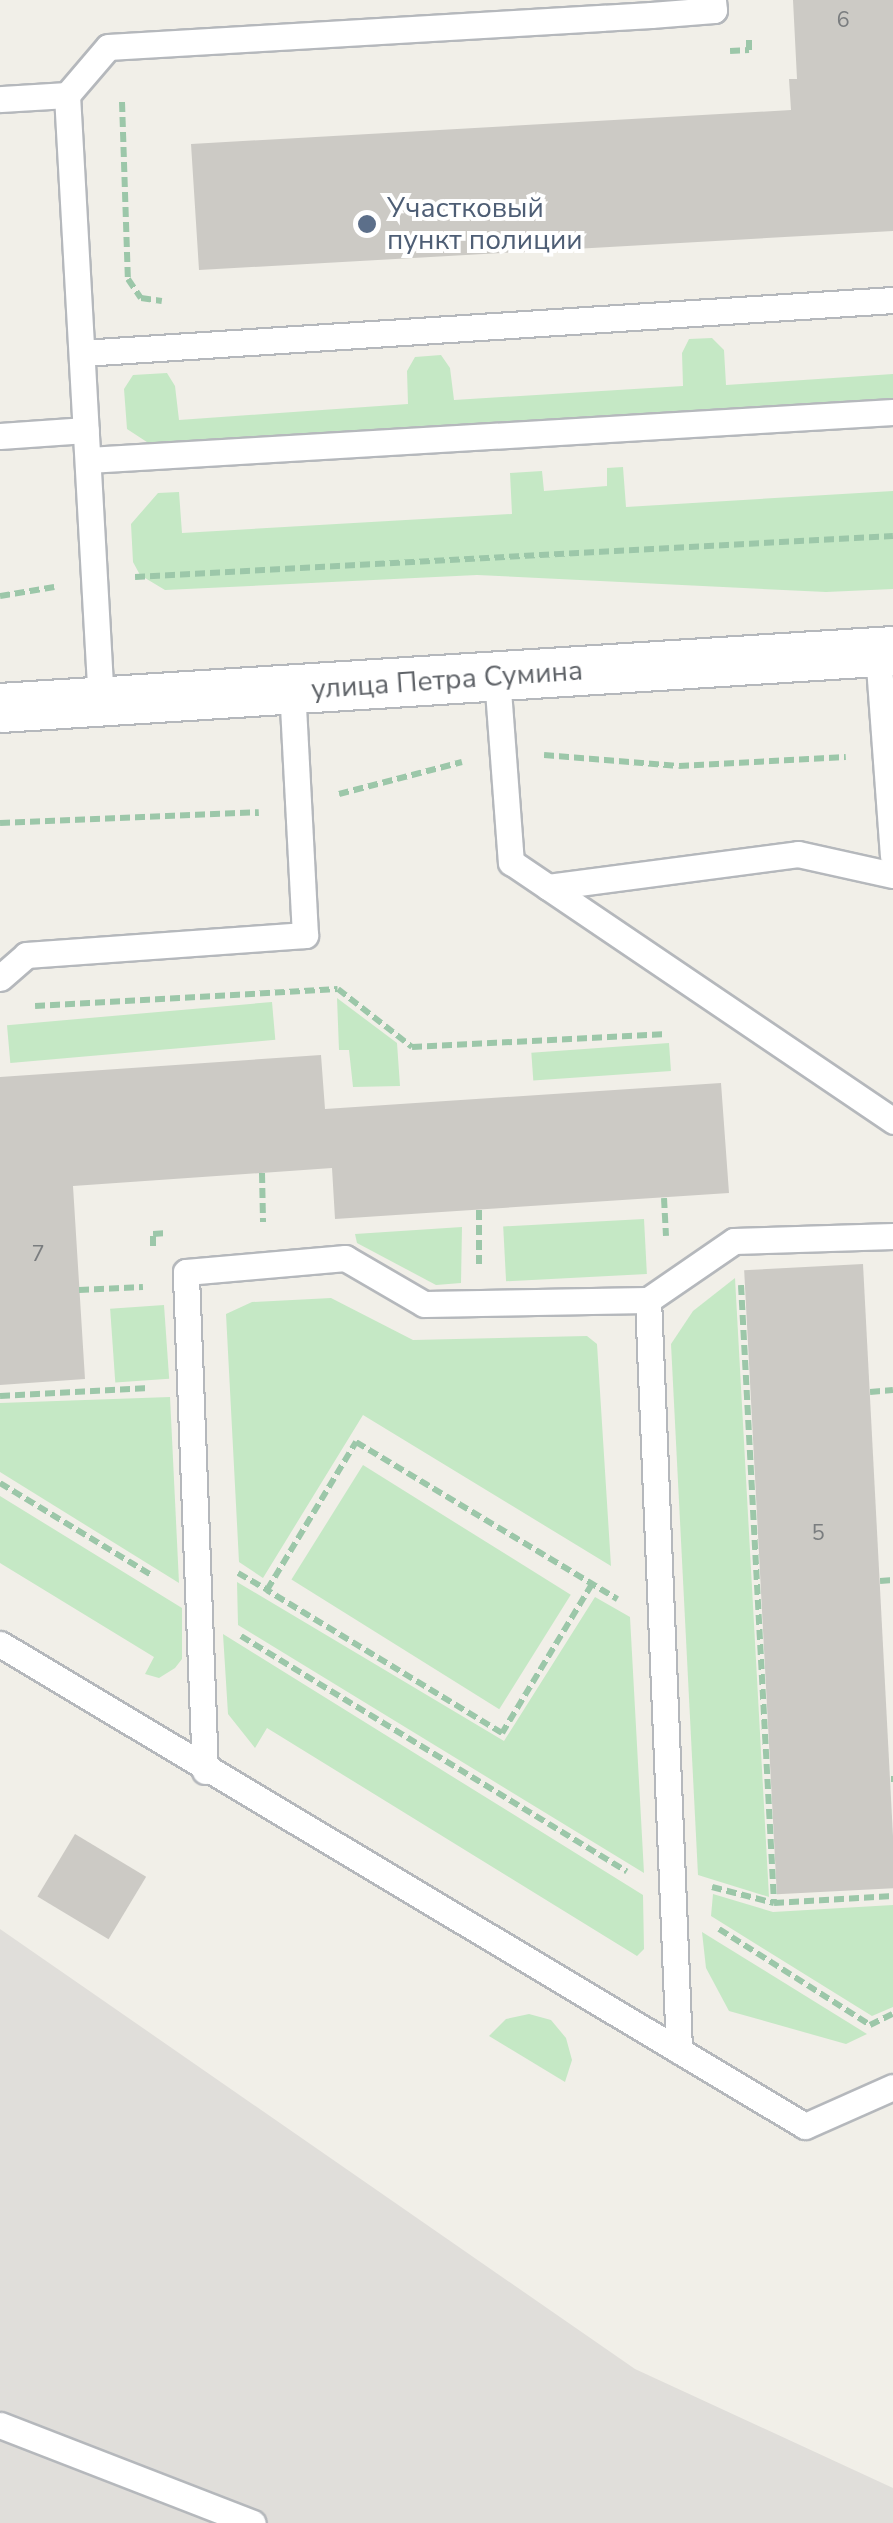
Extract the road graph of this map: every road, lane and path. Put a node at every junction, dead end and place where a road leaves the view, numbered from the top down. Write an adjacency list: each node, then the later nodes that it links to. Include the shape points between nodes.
1 (713, 0): 5 (lane, via 714,10 651,15 108,46)
2 (748, 16): 3 (path, via 749,50)
3 (710, 52)
4 (126, 94): 7 (path, via 118,109 128,279)
5 (68, 95): 6 (lane); 9 (lane)
6 (0, 98)
7 (141, 298)
8 (893, 300): 9 (lane)
9 (82, 354): 11 (lane)
10 (893, 412): 13 (lane)
11 (86, 430): 12 (lane); 13 (lane)
12 (0, 436)
13 (88, 460): 15 (lane)
14 (893, 536): 15 (path)
15 (95, 580): 16 (path); 20 (lane)
16 (0, 596)
17 (886, 652): 18 (street, улица Петра Сумина); 22 (lane)
18 (497, 676): 19 (street, улица Петра Сумина); 23 (lane)
19 (292, 690): 20 (street, улица Петра Сумина); 24 (lane)
20 (101, 703): 21 (street, улица Петра Сумина)
21 (0, 708)
22 (886, 754): 23 (path, via 679,766); 26 (lane)
23 (503, 757): 24 (path); 28 (lane, via 511,862)
24 (298, 804): 25 (path); 29 (lane, via 305,935 26,956)
25 (0, 822)
26 (893, 855)
27 (893, 875): 28 (lane, via 798,854)
28 (548, 887): 32 (lane)
29 (0, 978)
30 (27, 1006): 31 (path, via 338,988 412,1047)
31 (667, 1034)
32 (893, 1121)
33 (893, 1236): 37 (lane, via 734,1241)
34 (741, 1276): 52 (path)
35 (187, 1285): 36 (path); 37 (lane, via 186,1272 345,1258 424,1304); 38 (lane)
36 (79, 1290)
37 (648, 1300): 51 (lane)
38 (190, 1386): 41 (path); 46 (lane)
39 (893, 1390): 40 (path)
40 (870, 1392)
41 (0, 1396)
42 (0, 1483): 46 (path)
43 (893, 1580): 44 (path)
44 (880, 1581)
45 (592, 1584): 45 (path, via 356,1442 267,1590 502,1733); 47 (path)
46 (199, 1604): 49 (lane); 51 (path, via 226,1627)
47 (631, 1608)
48 (0, 1644): 49 (lane)
49 (206, 1771): 55 (lane)
50 (893, 1896): 52 (path)
51 (673, 1900): 53 (path); 55 (lane)
52 (774, 1903): 53 (path, via 705,1885)
53 (706, 1921): 54 (path, via 870,2024)
54 (893, 2014)
55 (679, 2050): 56 (lane, via 805,2126)
56 (893, 2086)
57 (0, 2424): 58 (lane)
58 (253, 2523)

